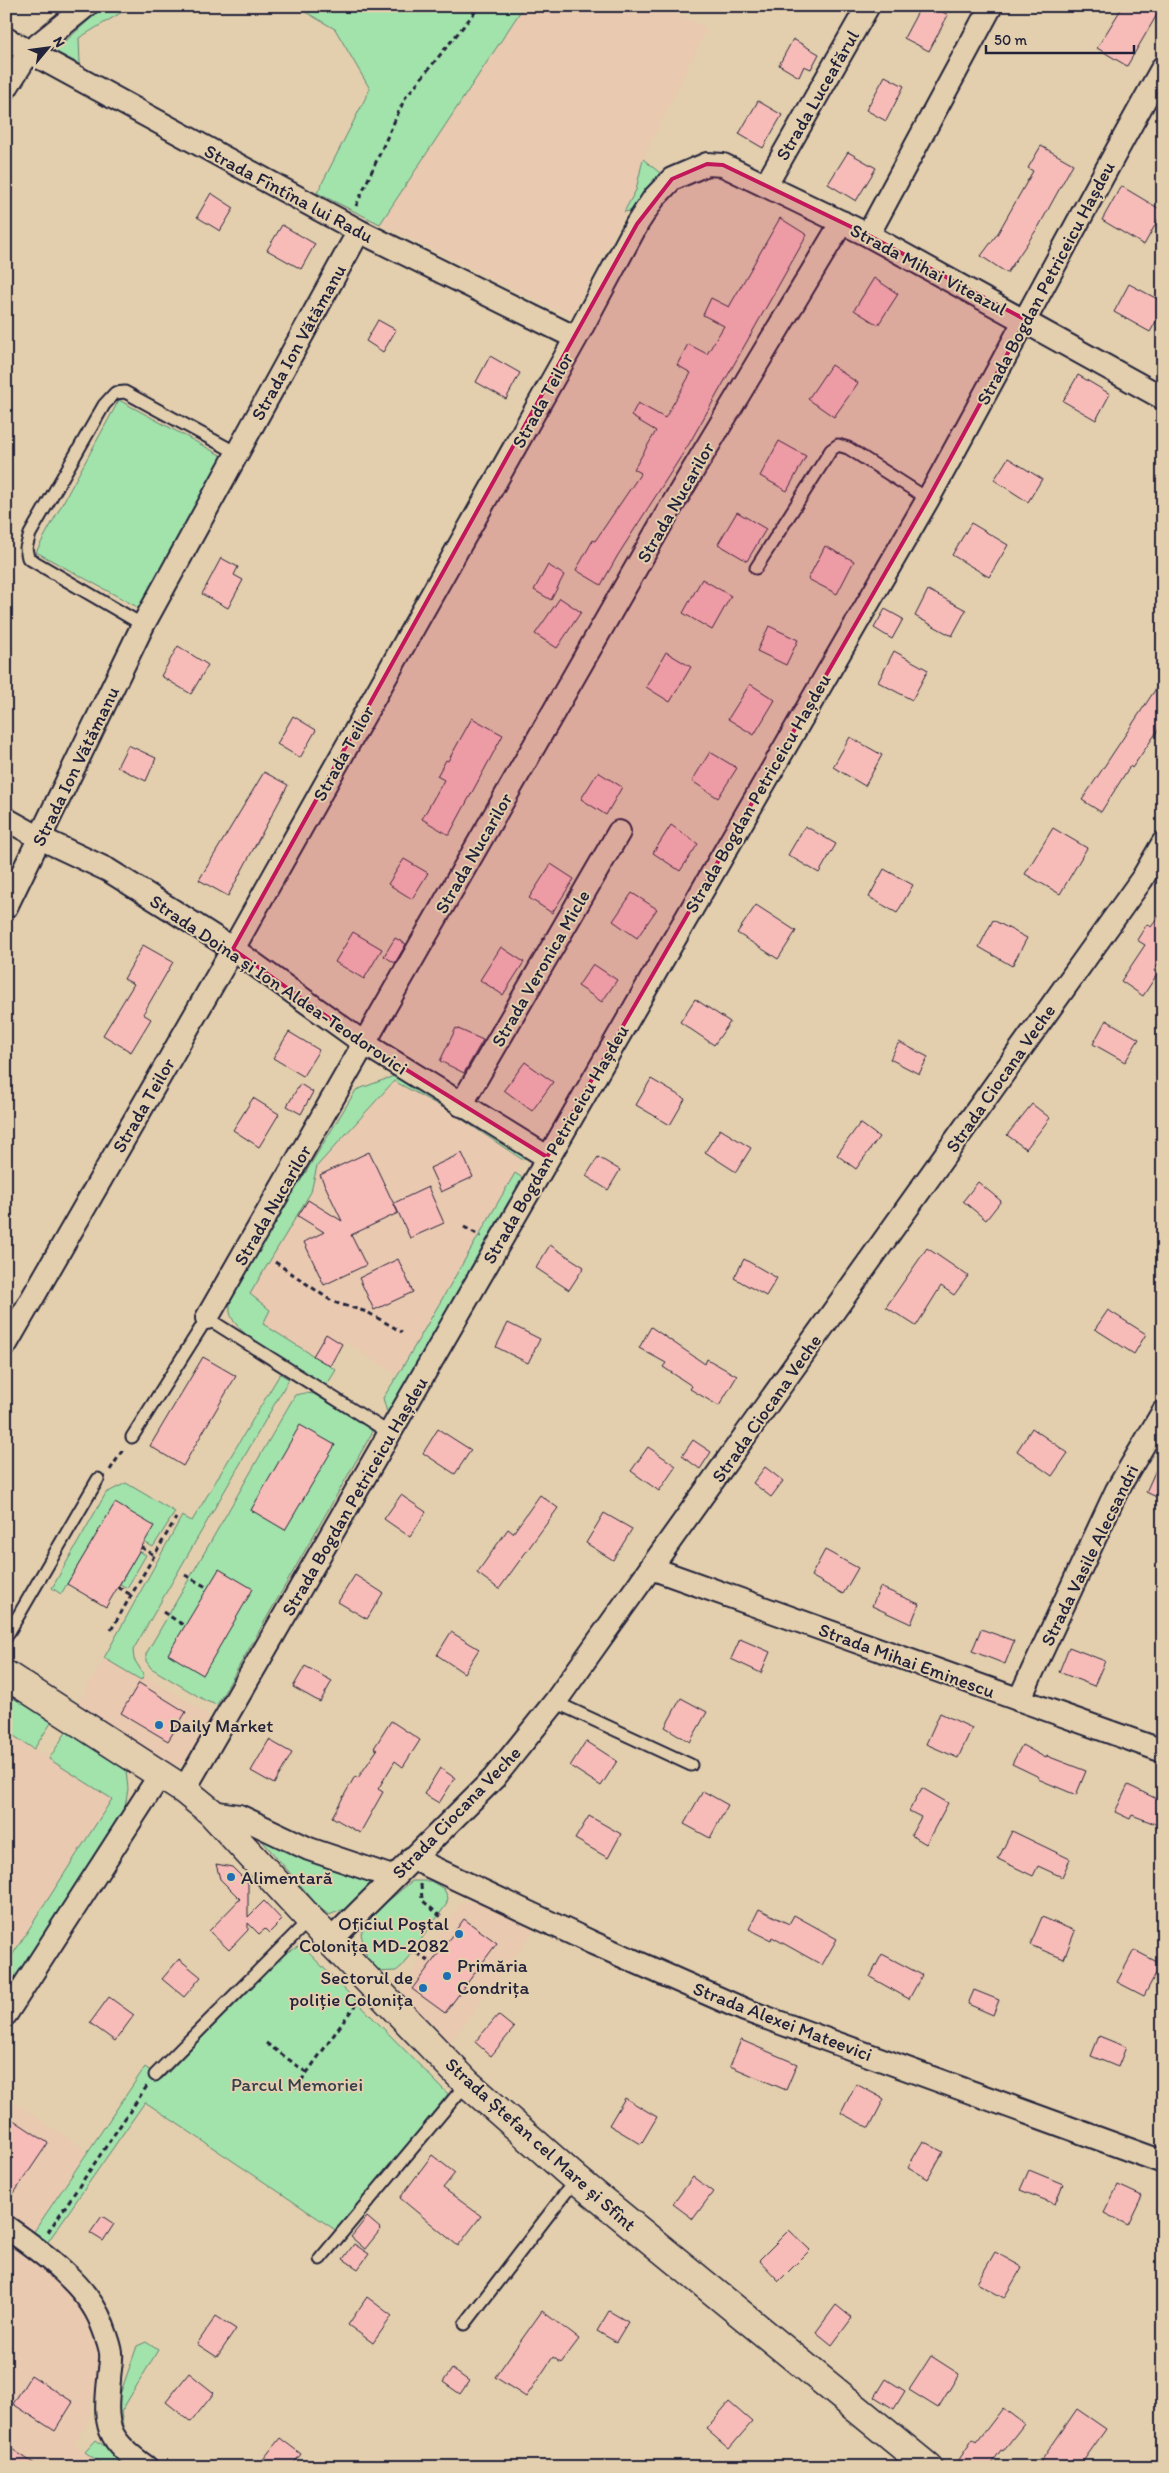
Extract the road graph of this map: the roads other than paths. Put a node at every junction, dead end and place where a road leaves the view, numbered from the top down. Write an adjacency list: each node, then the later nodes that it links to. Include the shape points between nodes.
1 (86, 6): 5 (street)
2 (868, 6): 9 (street, Strada Luceafărul)
3 (991, 6): 12 (street)
4 (6, 39): 5 (street, Strada Fîntîna lui Radu)
5 (29, 52): 7 (street); 11 (street, Strada Fîntîna lui Radu)
6 (1163, 67): 13 (street, Strada Bogdan Petriceicu Hașdeu, via 1076,222)
7 (6, 88)
8 (688, 171): 9 (street, Strada Mihai Viteazul, via 707,164 723,165); 14 (street, Strada Teilor, via 672,179 654,198)
9 (766, 185): 10 (street, Strada Mihai Viteazul)
10 (842, 222): 12 (street, Strada Mihai Viteazul); 26 (street, Strada Nucarilor, via 668,512)
11 (353, 228): 14 (street, Strada Fîntîna lui Radu); 16 (street, Strada Ion Vătămanu)
12 (868, 235): 13 (street, Strada Mihai Viteazul)
13 (1026, 320): 15 (street, Strada Mihai Viteazul); 17 (street, Strada Bogdan Petriceicu Hașdeu)
14 (576, 338): 25 (street, Strada Teilor)
15 (1163, 398)
16 (237, 453): 19 (street, Strada Ion Vătămanu); 19 (lane, via 125,392 115,393 104,405 30,534 26,548 28,558)
17 (928, 499): 18 (lane, via 848,448 838,445 831,450); 28 (street, Strada Bogdan Petriceicu Hașdeu)
18 (756, 568)
19 (143, 625): 22 (street, Strada Ion Vătămanu)
20 (6, 819): 22 (street, Strada Doina și Ion Aldea-Teodorovici)
21 (619, 832): 27 (street, Strada Veronica Micle)
22 (40, 838): 24 (street, Strada Ion Vătămanu); 25 (street, Strada Doina și Ion Aldea-Teodorovici, via 108,870)
23 (1163, 843): 35 (street, Strada Ciocana Veche, via 1142,879)
24 (6, 907)
25 (233, 949): 26 (street, Strada Doina și Ion Aldea-Teodorovici); 30 (street, Strada Teilor)
26 (365, 1044): 27 (street, Strada Doina și Ion Aldea-Teodorovici); 29 (street, Strada Nucarilor)
27 (461, 1104): 28 (street, Strada Doina și Ion Aldea-Teodorovici)
28 (547, 1157): 32 (street, Strada Bogdan Petriceicu Hașdeu)
29 (207, 1318): 32 (lane); 33 (lane, Strada Nucarilor)
30 (6, 1344)
31 (1161, 1417): 38 (street, Strada Vasile Alecsandri, via 1117,1490)
32 (390, 1434): 43 (street, Strada Bogdan Petriceicu Hașdeu)
33 (132, 1437)
34 (98, 1479): 36 (lane)
35 (651, 1568): 38 (street, Strada Mihai Eminescu); 39 (street, Strada Ciocana Veche)
36 (6, 1637)
37 (6, 1675): 42 (street, Strada Ștefan cel Mare și Sfînt)
38 (1019, 1700): 40 (street, Strada Mihai Eminescu)
39 (555, 1702): 41 (lane); 45 (street, Strada Ciocana Veche, via 494,1778)
40 (1163, 1751)
41 (691, 1765)
42 (160, 1775): 43 (street, Strada Ștefan cel Mare și Sfînt); 49 (street)
43 (184, 1790): 44 (street, Strada Ștefan cel Mare și Sfînt)
44 (211, 1812): 46 (street, via 239,1816 309,1849); 47 (street, Strada Ștefan cel Mare și Sfînt)
45 (417, 1860): 46 (street, Strada Ciocana Veche); 52 (street, Strada Alexei Mateevici, via 592,1944 745,2010)
46 (392, 1877): 48 (street, Strada Ciocana Veche)
47 (310, 1919): 48 (street, Strada Ștefan cel Mare și Sfînt); 50 (lane)
48 (330, 1941): 51 (street, Strada Ștefan cel Mare și Sfînt)
49 (6, 2014)
50 (154, 2075)
51 (467, 2083): 53 (street, Strada Ștefan cel Mare și Sfînt); 55 (lane)
52 (1163, 2162)
53 (576, 2179): 56 (lane); 58 (street, Strada Ștefan cel Mare și Sfînt)
54 (6, 2227): 57 (street, via 37,2248 86,2297 102,2322 111,2353 106,2402 108,2426 117,2443)
55 (320, 2259)
56 (465, 2324)
57 (146, 2467)
58 (928, 2467)

